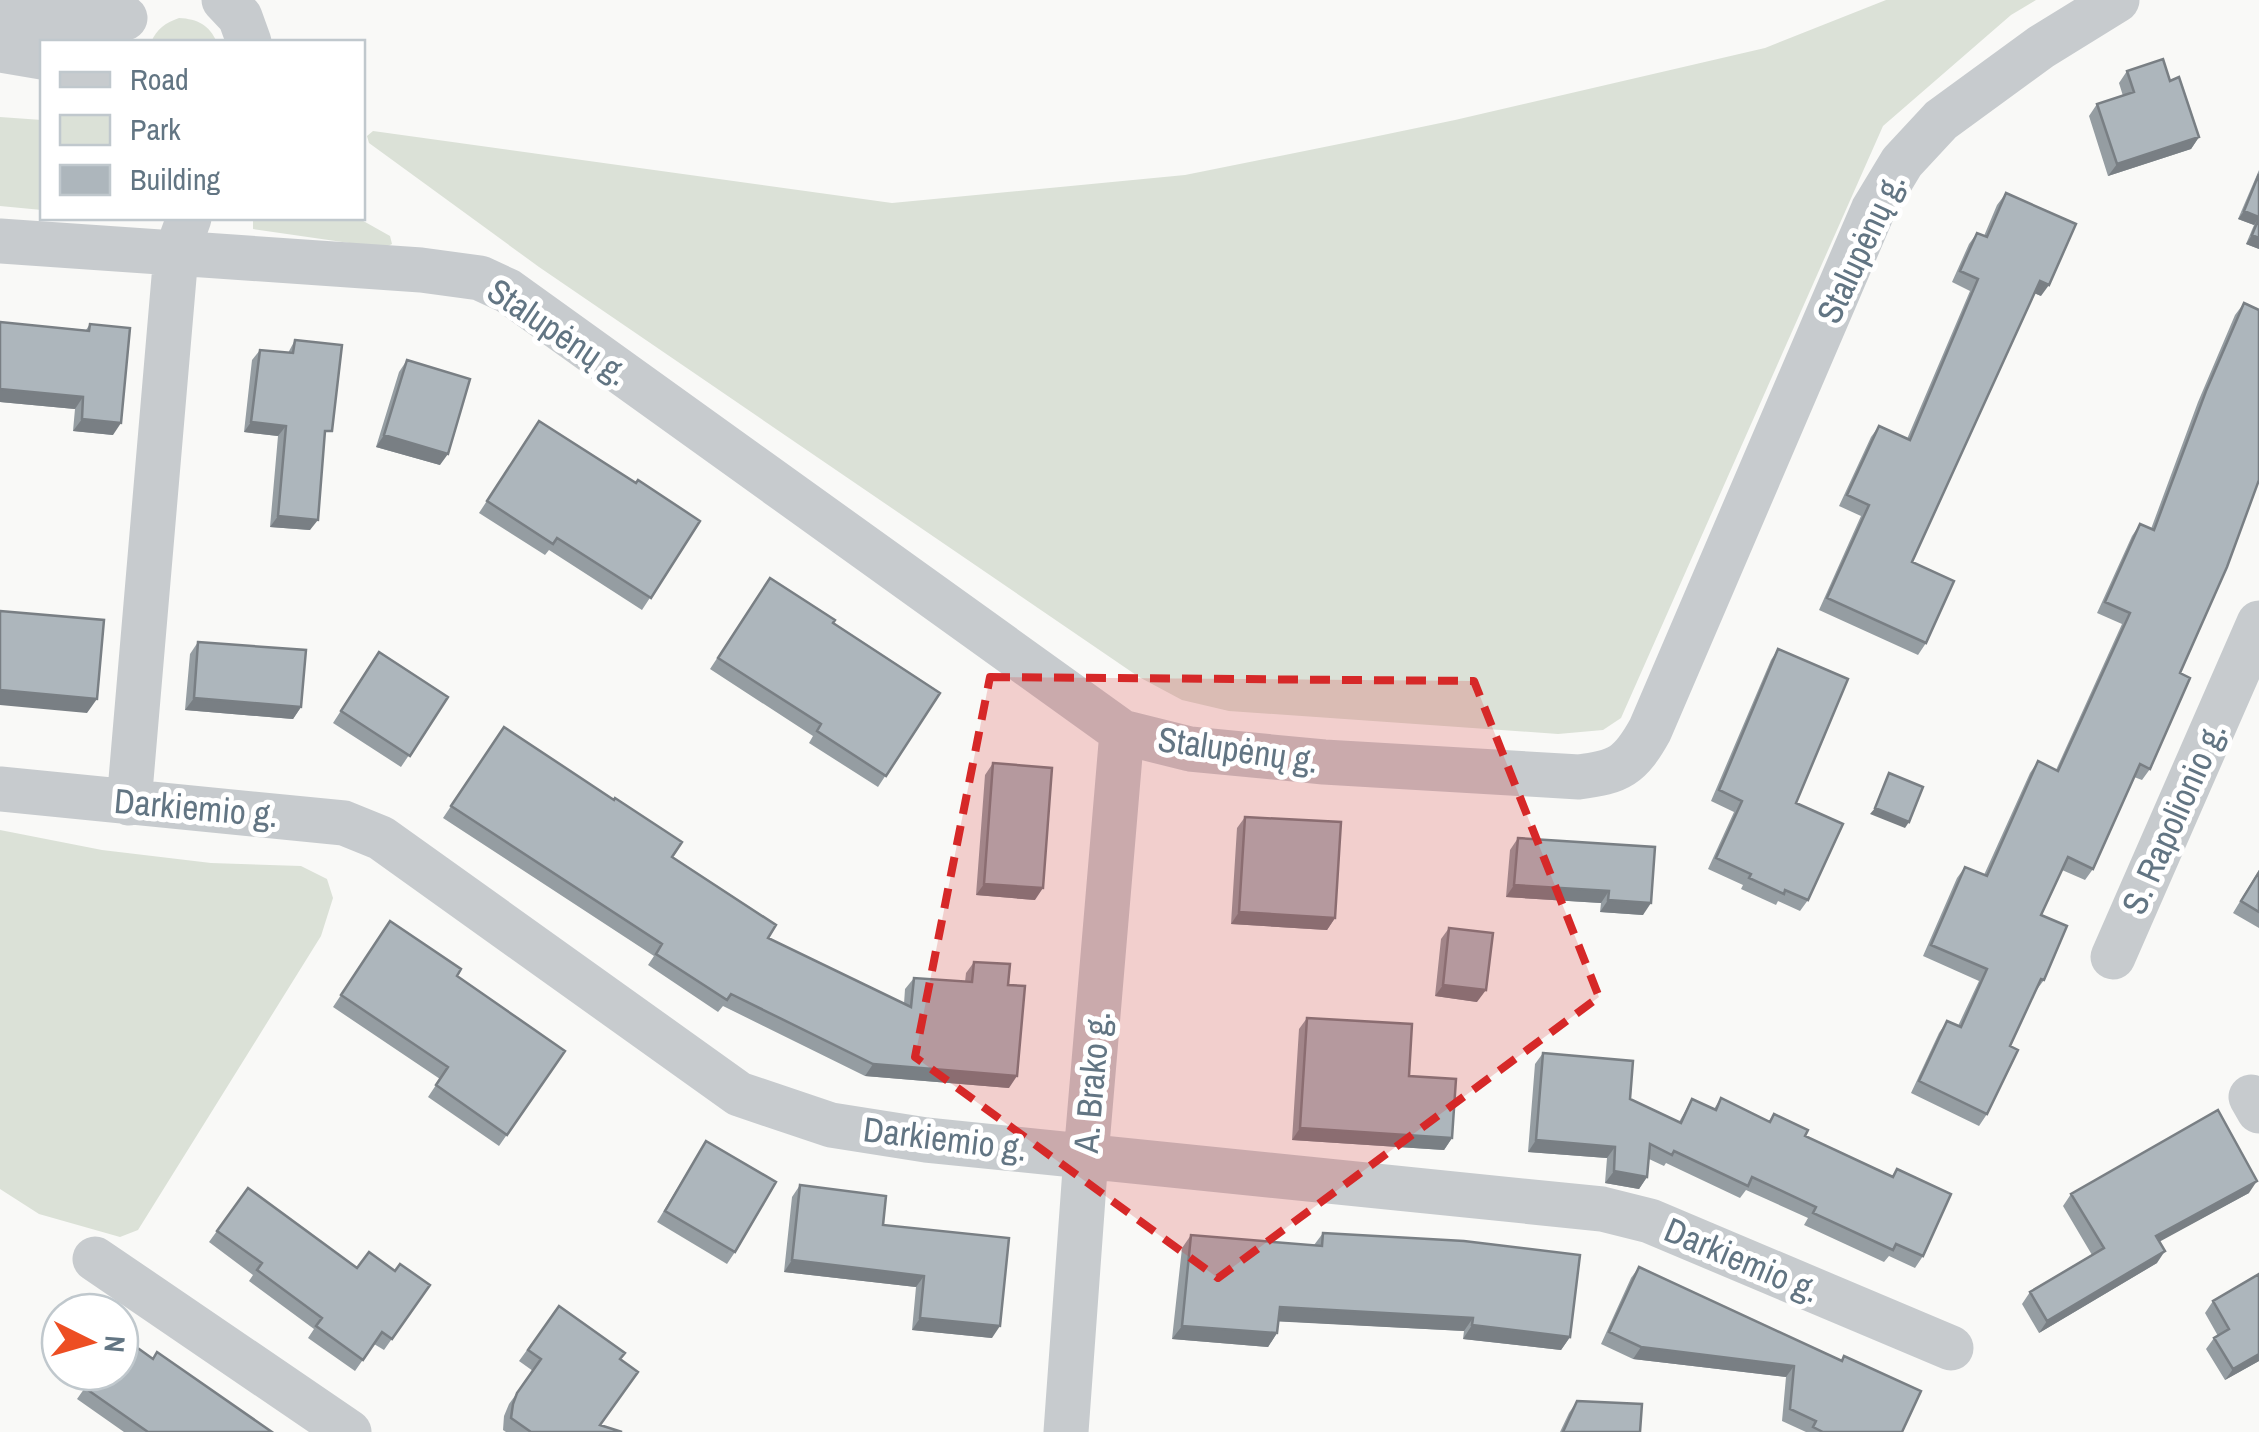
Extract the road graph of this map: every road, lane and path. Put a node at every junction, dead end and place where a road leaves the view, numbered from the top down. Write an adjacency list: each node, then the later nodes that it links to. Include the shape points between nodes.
1 (2117, 0): 9 (street, Stalupėnų g., via 1941,120 1902,162 1874,210 1636,754 1610,773 1579,777 1190,750)
2 (132, 13): 3 (street, via 89,22)
3 (0, 17)
4 (0, 50): 5 (street)
5 (40, 57)
6 (174, 230): 7 (street, Stalupėnų g.); 9 (street, Stalupėnų g., via 480,278 508,291); 11 (street)
7 (0, 241)
8 (2259, 623): 12 (street, S. Rapolionio g.)
9 (1122, 732): 13 (street, A. Brako g.)
10 (0, 789): 11 (street, Darkiemio g.)
11 (129, 803): 13 (street, Darkiemio g., via 330,821 381,838 739,1094 832,1124)
12 (2113, 958)
13 (1086, 1156): 15 (street, Darkiemio g., via 1602,1209 1650,1221); 17 (street, A. Brako g.)
14 (95, 1259): 16 (street)
15 (1951, 1348)
16 (349, 1432)
17 (1066, 1432)

